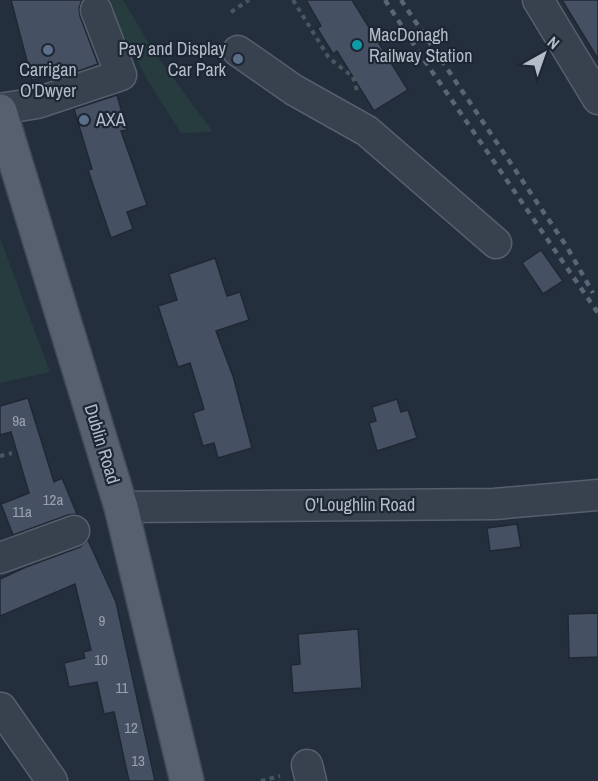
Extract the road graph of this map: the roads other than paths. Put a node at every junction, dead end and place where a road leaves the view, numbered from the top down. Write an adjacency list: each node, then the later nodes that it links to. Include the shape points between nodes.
1 (538, 0): 4 (street)
2 (96, 10): 5 (street, via 121,75 37,103)
3 (238, 51): 6 (street, via 294,90 367,130)
4 (598, 99)
5 (0, 110): 8 (main road, Dublin Road)
6 (496, 243)
7 (598, 495): 8 (street, O'Loughlin Road, via 494,504)
8 (121, 507): 13 (main road, Dublin Road)
9 (74, 531): 10 (street)
10 (0, 558)
11 (1, 708): 12 (street)
12 (52, 781)
13 (187, 781)

